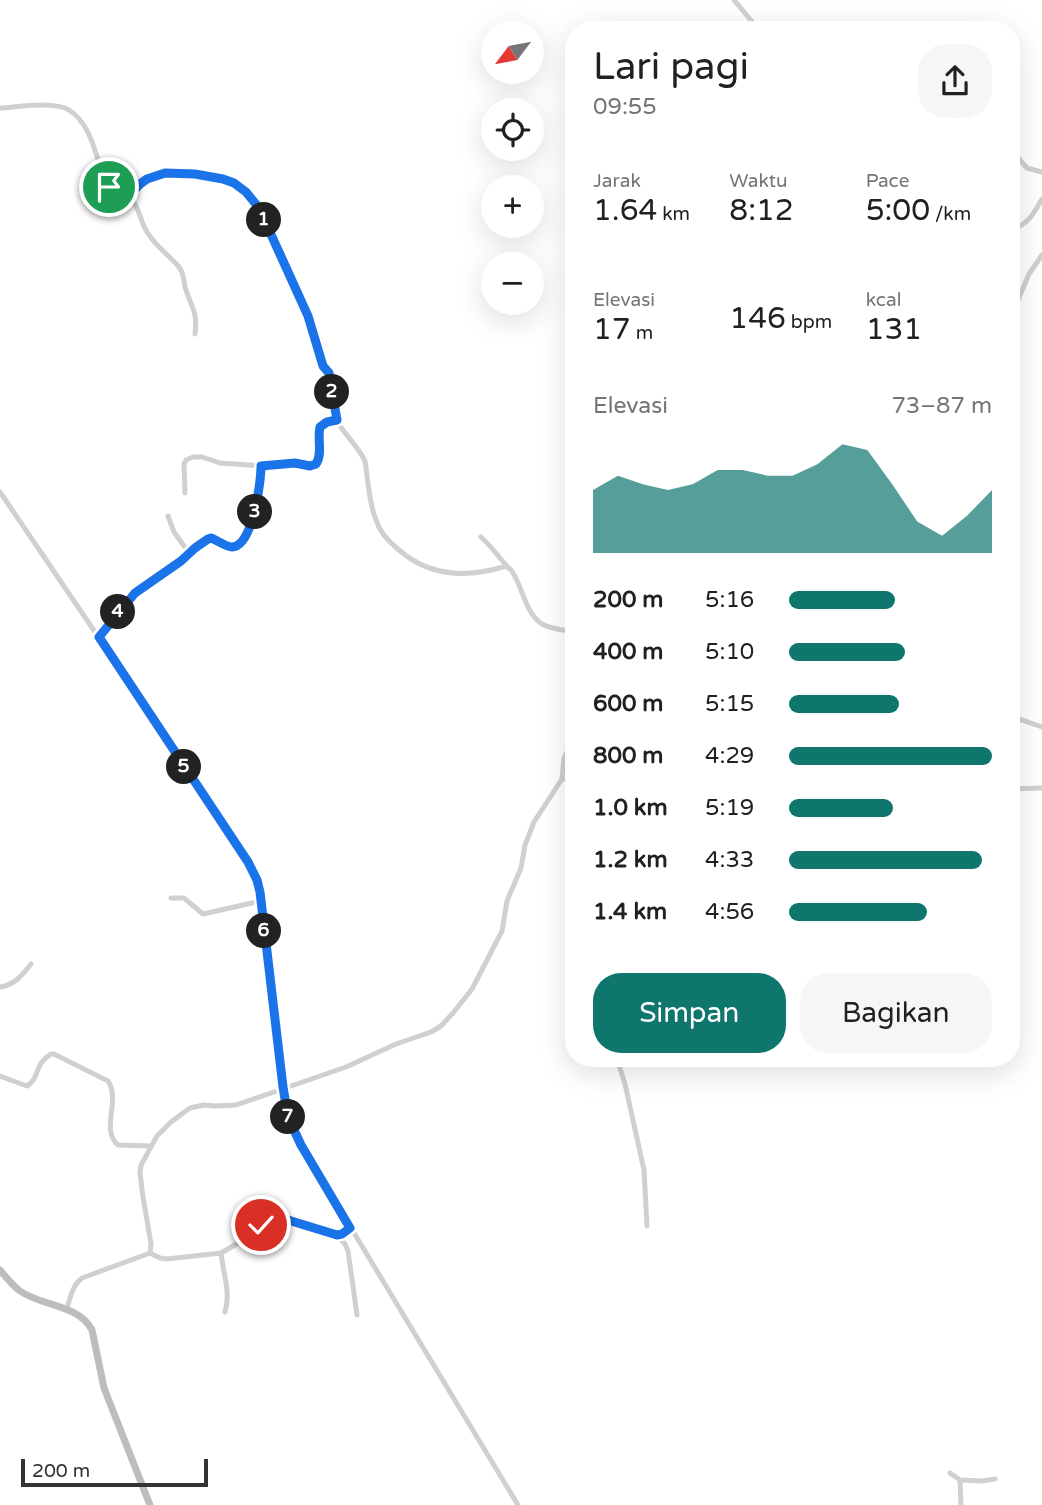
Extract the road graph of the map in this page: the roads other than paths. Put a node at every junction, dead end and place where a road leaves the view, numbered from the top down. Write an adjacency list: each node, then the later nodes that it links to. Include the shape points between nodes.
1 (734, 0): 2 (street)
2 (752, 21)
3 (0, 108): 6 (street, via 60,106 70,111 97,152 109,187)
4 (1020, 160): 5 (street, via 1027,168)
5 (1042, 172)
6 (128, 197): 11 (street, via 152,240 183,272 196,313); 12 (street, via 147,179 165,173 223,179 246,192 259,208 308,316 329,373)
7 (1042, 200): 8 (street)
8 (1020, 226)
9 (1042, 255): 10 (street)
10 (1020, 295)
11 (195, 334)
12 (337, 420): 13 (street, via 320,427 316,464); 19 (street, via 365,461 375,520 388,542 418,564 444,572 479,573)
13 (261, 466): 15 (street, via 193,457 184,464); 18 (street, via 256,510 239,544 228,547 208,539)
14 (0, 492): 21 (street)
15 (186, 493)
16 (168, 516): 18 (street)
17 (481, 537): 19 (street)
18 (189, 553): 21 (street, via 135,593)
19 (506, 566): 20 (street, via 537,620)
20 (565, 630)
21 (99, 637): 29 (street, via 248,862)
22 (1020, 718): 23 (street)
23 (1042, 727)
24 (565, 759): 25 (street)
25 (562, 779): 34 (street, via 534,822 507,901 502,931 472,989 453,1013 430,1032)
26 (1042, 788): 27 (street)
27 (1020, 789)
28 (171, 898): 29 (street, via 184,898 203,914)
29 (261, 901): 34 (street)
30 (31, 964): 31 (street, via 14,983)
31 (0, 987)
32 (620, 1067): 36 (street, via 644,1170)
33 (0, 1076): 35 (street, via 29,1085 41,1060 54,1054 111,1085 110,1132 115,1143)
34 (283, 1087): 35 (street, via 236,1105 190,1108); 37 (street, via 288,1117 301,1145)
35 (151, 1146): 40 (street, via 140,1173)
36 (647, 1226)
37 (350, 1228): 38 (street); 49 (street)
38 (337, 1235): 39 (street, via 275,1216); 44 (street, via 348,1251)
39 (221, 1253): 40 (street, via 167,1259); 43 (street, via 228,1296)
40 (150, 1254): 42 (street, via 76,1282)
41 (0, 1270): 42 (street, via 20,1290)
42 (67, 1310): 48 (street, via 83,1317 92,1331 104,1388)
43 (225, 1312)
44 (357, 1315)
45 (950, 1474): 47 (street)
46 (995, 1479): 47 (street)
47 (960, 1480): 50 (street)
48 (150, 1505)
49 (518, 1505)
50 (961, 1505)

